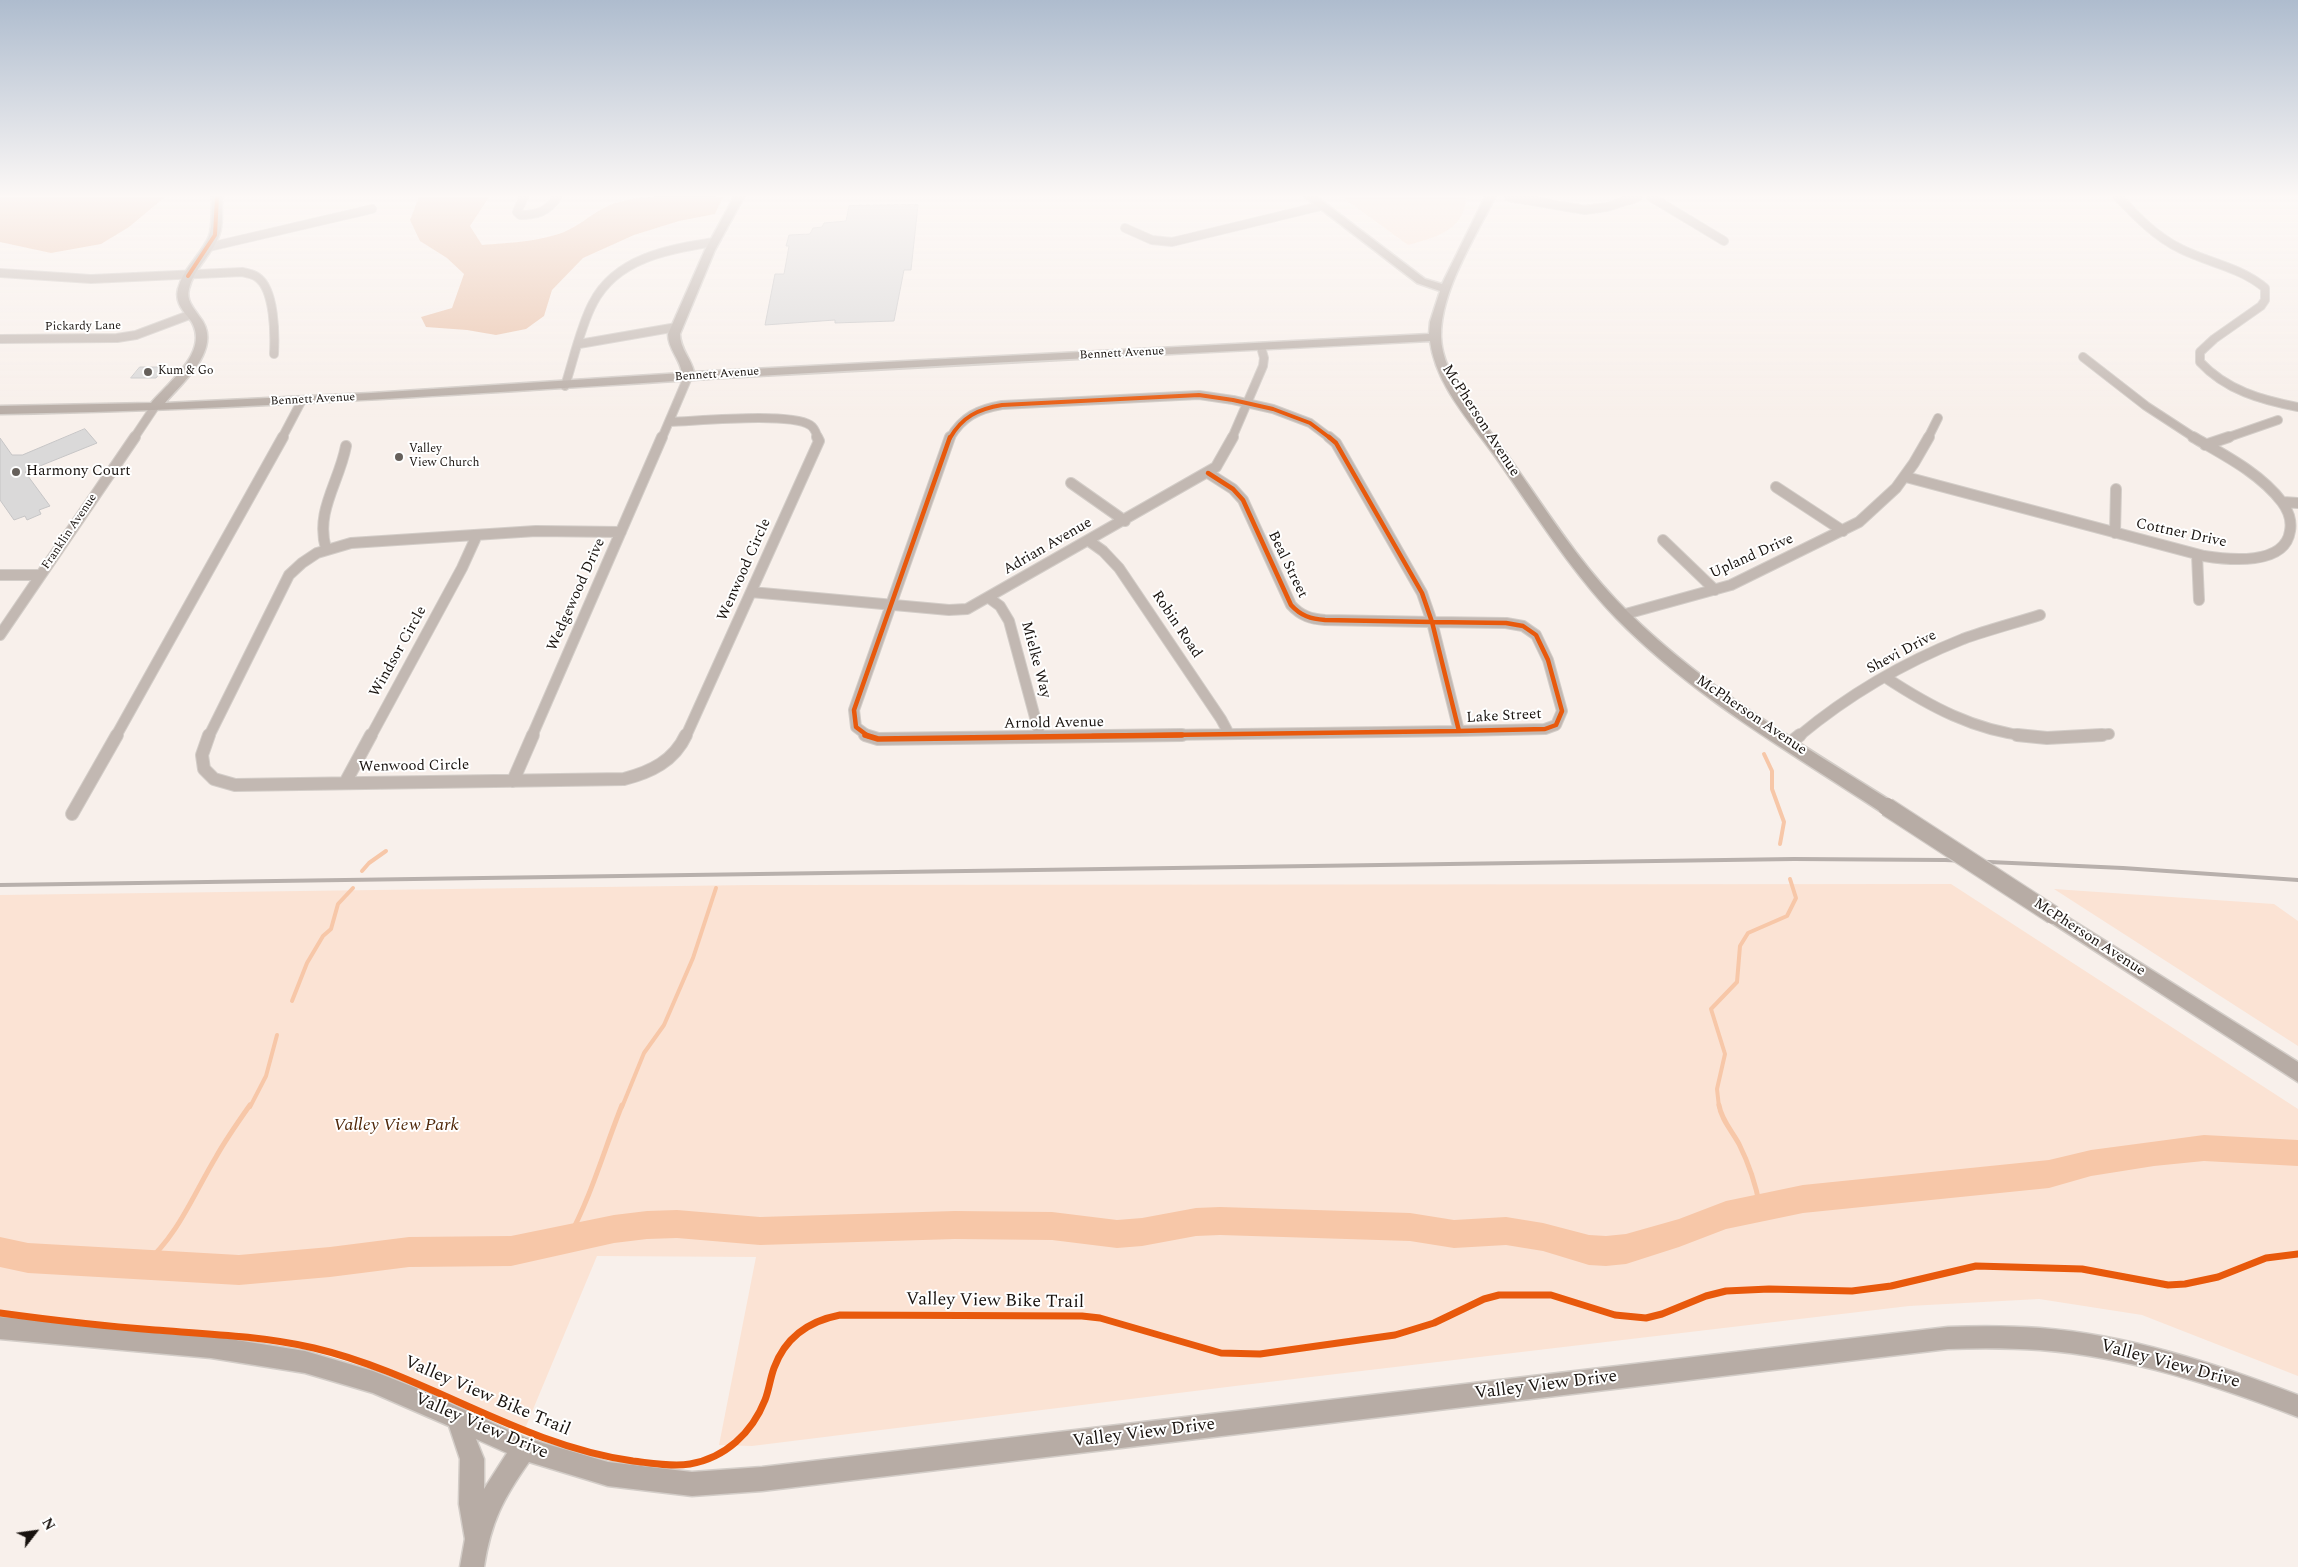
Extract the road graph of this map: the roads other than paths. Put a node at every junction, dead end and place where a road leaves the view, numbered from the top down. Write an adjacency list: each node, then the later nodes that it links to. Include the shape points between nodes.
1 (192, 270): 8 (main road, Franklin Avenue)
2 (622, 270): 14 (street, via 598,291)
3 (702, 270): 11 (main road)
4 (1407, 270): 9 (main road, via 1421,281)
5 (1455, 270): 9 (main road, McPherson Avenue)
6 (2235, 270): 22 (street, via 2265,288 2265,300 2209,342 2200,352 2200,362 2214,376 2243,392)
7 (0, 273): 8 (street, via 51,278)
8 (188, 276): 10 (main road, Franklin Avenue, via 182,297); 16 (street, via 242,272 261,279 275,320)
9 (1446, 289): 12 (main road, McPherson Avenue)
10 (192, 314): 13 (street, Pickardy Lane, via 122,338); 23 (main road, Franklin Avenue, via 204,335 201,349)
11 (677, 327): 14 (street); 18 (main road, via 673,342 687,363)
12 (1435, 337): 15 (main road, Bennett Avenue); 53 (main road, McPherson Avenue, via 1442,365 1480,428 1590,579)
13 (0, 339)
14 (579, 344): 19 (street)
15 (1261, 347): 18 (main road, Bennett Avenue); 21 (street, Adrian Avenue, via 1263,366)
16 (274, 354)
17 (2083, 357): 28 (street, via 2142,403)
18 (688, 377): 19 (main road, Bennett Avenue); 27 (street, Wedgewood Drive)
19 (565, 386): 20 (main road, Bennett Avenue)
20 (302, 400): 23 (main road, Bennett Avenue); 65 (street, via 258,485)
21 (1248, 403): 30 (street, Adrian Avenue, via 1223,458); 52 (street, Arnold Avenue, via 1199,395 1002,405 970,414 959,422 950,436); 55 (street, Arnold Avenue, via 1308,421 1331,436 1415,578)
22 (2298, 406)
23 (154, 408): 24 (main road, Bennett Avenue); 47 (street, Franklin Avenue)
24 (0, 410)
25 (1938, 418): 31 (street, via 1920,457)
26 (2278, 420): 28 (street)
27 (670, 422): 39 (street, Wedgewood Drive); 49 (street, Wenwood Circle, via 789,418 810,425 818,436 817,448)
28 (2205, 445): 35 (street, via 2247,472)
29 (346, 446): 44 (street, via 339,476 321,521 320,533)
30 (1208, 473): 37 (street, Adrian Avenue); 55 (street, Beal Street, via 1233,489 1243,500 1297,612 1314,619)
31 (1906, 477): 38 (street, Upland Drive, via 1884,502); 40 (street, Cottner Drive)
32 (1071, 483): 37 (street)
33 (1776, 487): 38 (street)
34 (2116, 489): 40 (street)
35 (2283, 502): 36 (street); 45 (street, Cottner Drive, via 2291,529 2282,547 2254,558 2228,559)
36 (2298, 503)
37 (1125, 521): 43 (street, Adrian Avenue)
38 (1843, 531): 48 (street, Upland Drive, via 1745,579)
39 (621, 532): 41 (street, Wenwood Circle, via 536,531); 63 (street, Wedgewood Drive)
40 (2114, 533): 45 (street, Cottner Drive)
41 (477, 535): 44 (street, Wenwood Circle, via 350,544); 64 (street, Windsor Circle)
42 (1663, 540): 48 (street)
43 (1089, 541): 50 (street, Adrian Avenue); 59 (street, Robin Road, via 1119,568)
44 (326, 549): 64 (street, Wenwood Circle, via 308,557 289,575 209,735 200,760 206,774 227,784)
45 (2198, 554): 51 (street)
46 (0, 575): 47 (street)
47 (41, 575): 56 (street, Franklin Avenue)
48 (1715, 590): 53 (street, Upland Drive)
49 (751, 592): 52 (street, Adrian Avenue); 63 (street, Wenwood Circle, via 683,742 666,763 624,779)
50 (989, 598): 52 (street, Adrian Avenue, via 968,609 956,610); 61 (street, Mielke Way, via 1000,606 1009,621)
51 (2199, 600)
52 (891, 606): 61 (street, Arnold Avenue, via 854,710 854,724 859,731 878,739)
53 (1622, 615): 62 (main road, McPherson Avenue, via 1685,671)
54 (2040, 615): 57 (street, Shevi Drive, via 1964,639)
55 (1431, 622): 58 (street, Arnold Avenue); 58 (street, Lake Street, via 1508,623 1531,631 1544,653 1562,711 1556,725 1545,729)
56 (0, 635)
57 (1885, 677): 60 (street, via 1939,710 1984,728 2031,738); 62 (street, Shevi Drive)
58 (1459, 731): 59 (street, Arnold Avenue)
59 (1228, 734): 61 (street, Arnold Avenue)
60 (2109, 734)
61 (1040, 737)
62 (1790, 743): 66 (main road, McPherson Avenue, bridge)
63 (513, 781): 64 (street, Wenwood Circle)
64 (345, 783)
65 (72, 814)
66 (2298, 1073)
67 (0, 1328): 69 (main road, Valley View Drive, via 211,1347 305,1362 373,1382)
68 (2298, 1406): 70 (main road, Valley View Drive, via 2198,1369 2138,1353 2044,1338 1990,1335 715,1483 692,1484 608,1474)
69 (458, 1419): 70 (main road, Valley View Drive); 71 (main road, via 472,1459 471,1504)
70 (524, 1449): 71 (main road, via 497,1486)
71 (475, 1538): 72 (main road)
72 (472, 1567)

